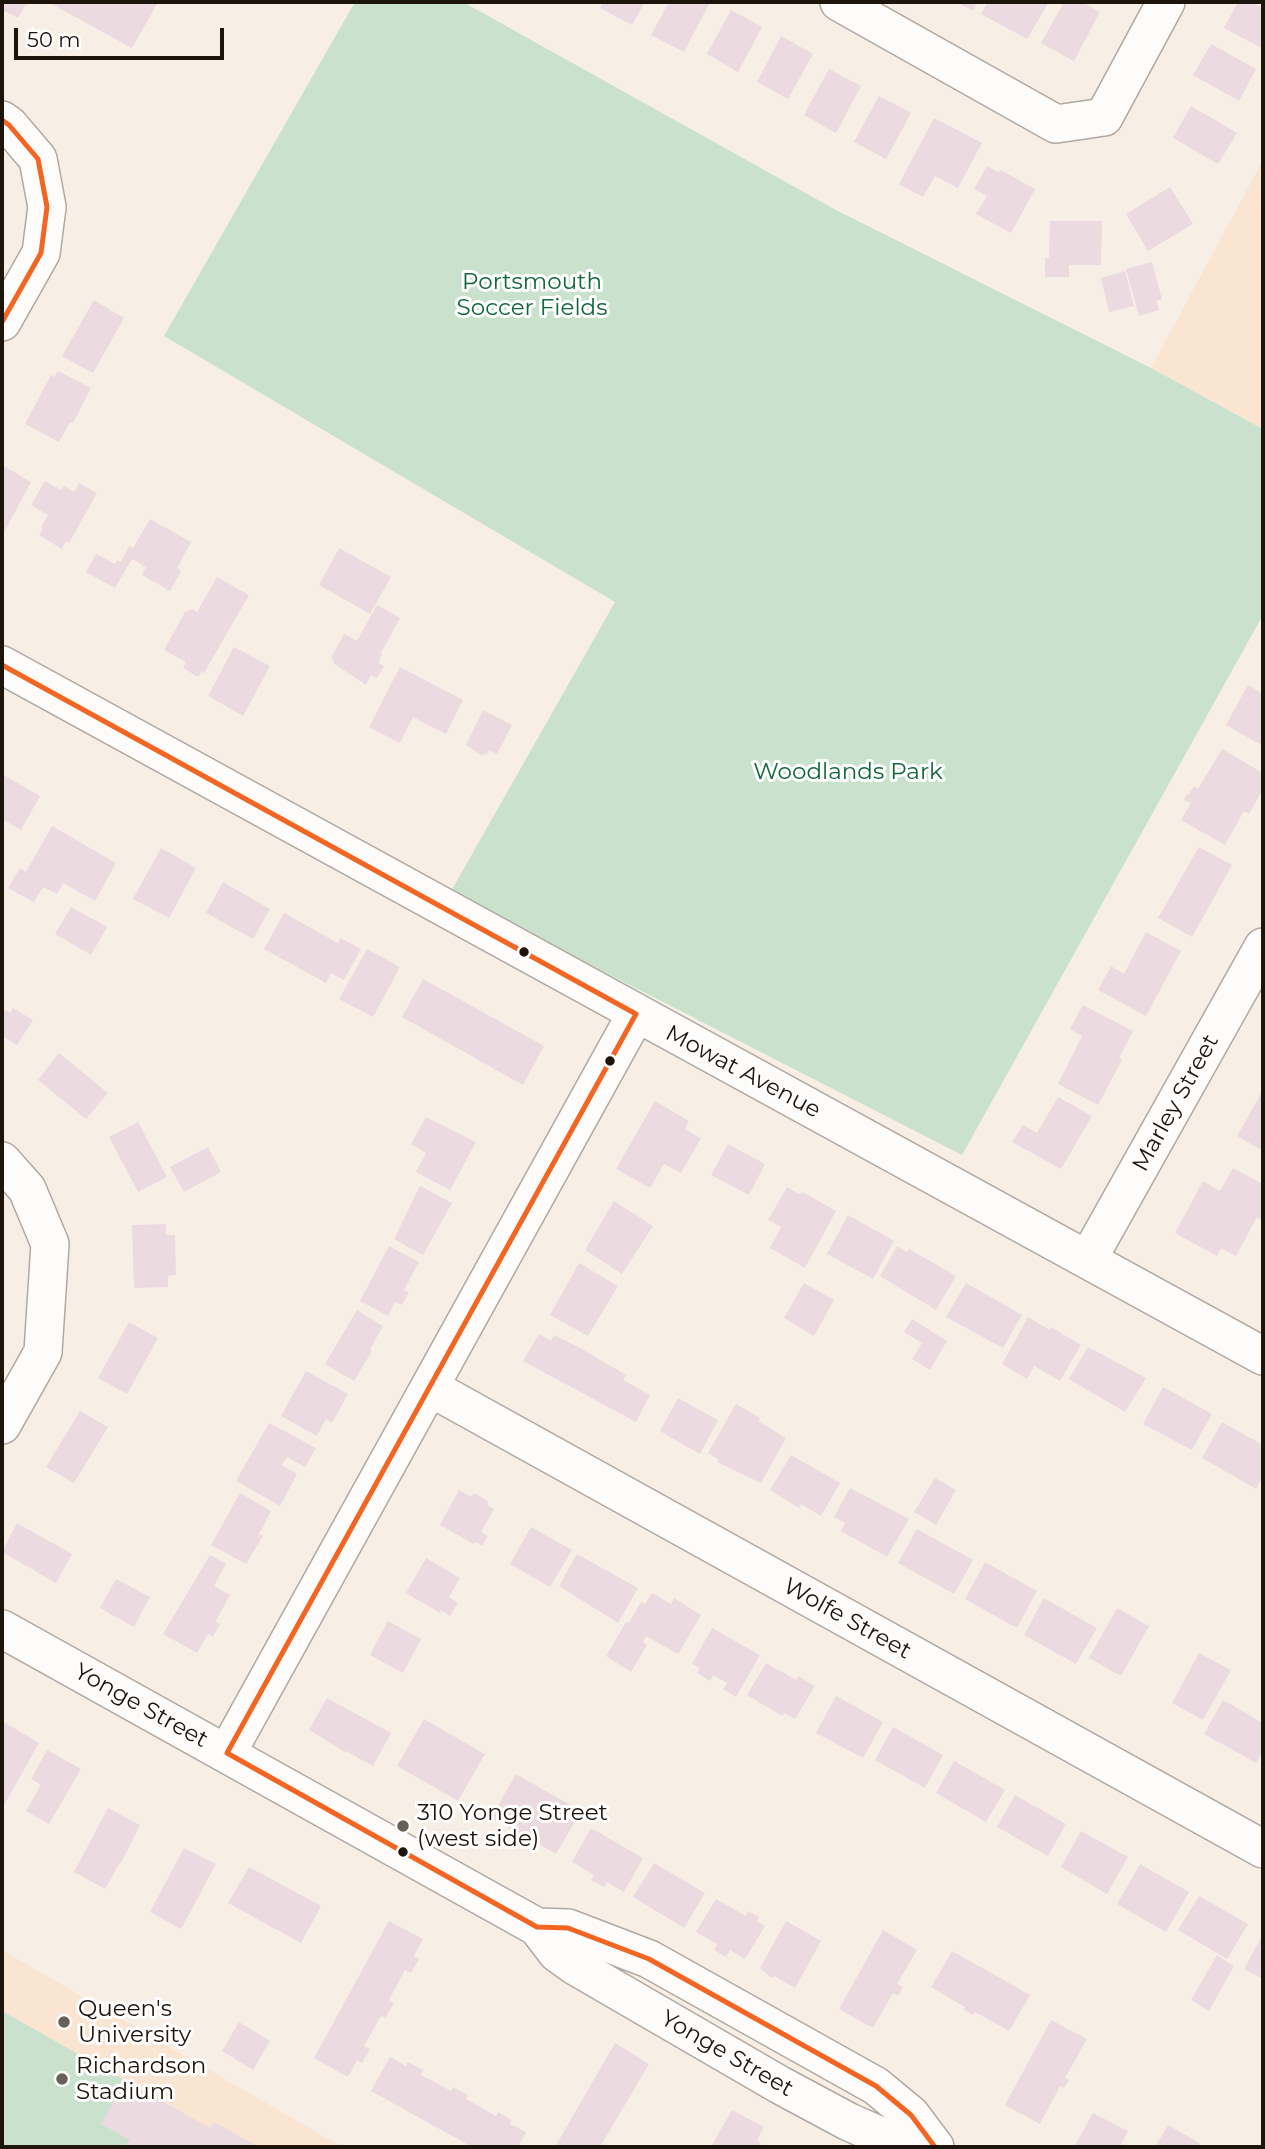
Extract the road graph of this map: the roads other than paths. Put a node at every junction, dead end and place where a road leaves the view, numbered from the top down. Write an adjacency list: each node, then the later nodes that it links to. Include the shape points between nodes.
1 (839, 2): 2 (street, via 1056,124 1104,117)
2 (1166, 2)
3 (2, 120): 4 (street, via 38,159 47,207 41,253)
4 (2, 322)
5 (2, 666): 7 (street, Mowat Avenue)
6 (1258, 970): 9 (street, Marley Street)
7 (636, 1014): 9 (street, Mowat Avenue); 11 (street)
8 (2, 1161): 12 (street, via 27,1189 50,1244 43,1352)
9 (1088, 1259): 10 (street, Mowat Avenue)
10 (1263, 1356)
11 (431, 1388): 14 (street); 15 (street, Wolfe Street)
12 (2, 1425)
13 (2, 1629): 14 (street, Yonge Street)
14 (227, 1754): 16 (street, Yonge Street, via 537,1927 556,1953 575,1966 780,2085 890,2140)
15 (1263, 1849)
16 (935, 2147)

